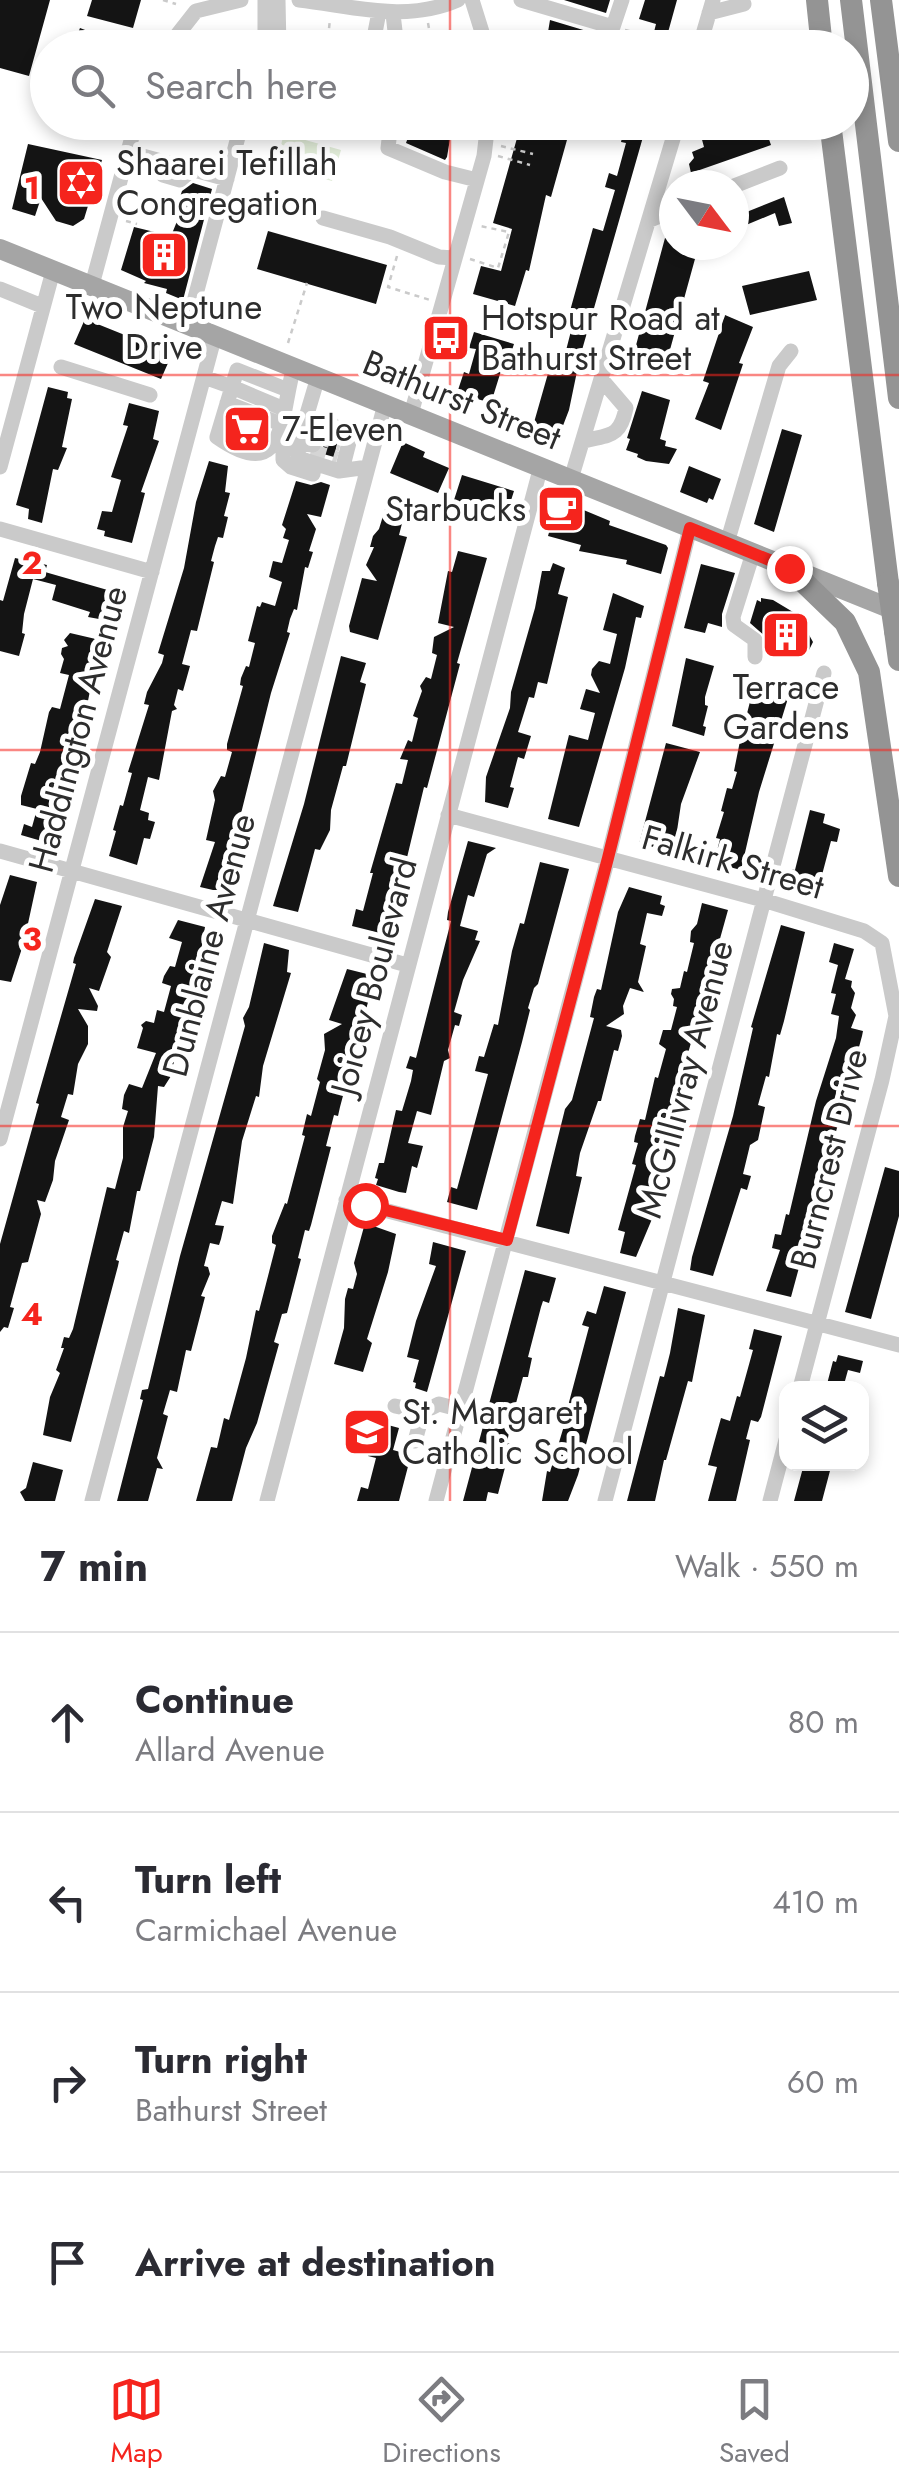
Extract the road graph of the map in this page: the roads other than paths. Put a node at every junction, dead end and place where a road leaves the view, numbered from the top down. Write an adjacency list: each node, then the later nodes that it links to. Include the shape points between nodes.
1 (242, 0): 13 (street)
2 (265, 0): 17 (street)
3 (278, 0): 18 (street)
4 (299, 0): 15 (street)
5 (458, 0): 15 (street)
6 (472, 0): 21 (street)
7 (520, 0): 8 (street, via 614,27)
8 (622, 0)
9 (817, 0): 22 (highway)
10 (851, 0): 23 (highway)
11 (882, 0): 31 (highway)
12 (744, 4): 14 (street)
13 (188, 5): 16 (street)
14 (711, 7)
15 (386, 13): 19 (street); 20 (street)
16 (176, 30)
17 (265, 30)
18 (279, 30)
19 (379, 30)
20 (391, 30)
21 (483, 30)
22 (820, 30)
23 (855, 30)
24 (131, 140): 32 (street)
25 (237, 140): 34 (street)
26 (389, 140): 35 (street, via 388,148)
27 (489, 140): 35 (street)
28 (673, 140): 39 (street)
29 (832, 140): 76 (highway, bridge)
30 (868, 140): 59 (highway)
31 (899, 141)
32 (128, 152): 34 (street); 43 (street)
33 (780, 168): 36 (street)
34 (227, 179): 46 (street)
35 (477, 180): 41 (street)
36 (749, 180)
37 (659, 216): 39 (street)
38 (323, 218): 41 (street, via 439,257)
39 (650, 220): 55 (street)
40 (0, 249): 42 (main road, Bathurst Street)
41 (462, 258): 61 (street, via 442,303)
42 (53, 270): 43 (main road, Bathurst Street); 45 (street)
43 (92, 286): 46 (main road, Bathurst Street)
44 (0, 290): 45 (street)
45 (42, 306): 66 (street)
46 (188, 324): 47 (main road, Bathurst Street)
47 (215, 335): 48 (main road, Bathurst Street); 53 (street, Haddington Avenue)
48 (244, 347): 51 (main road, Bathurst Street); 52 (street)
49 (791, 352): 71 (street, via 779,366)
50 (61, 367): 58 (street)
51 (294, 367): 54 (main road, Bathurst Street); 56 (street)
52 (237, 370): 56 (street); 57 (street)
53 (204, 376): 57 (street); 74 (street, Haddington Avenue)
54 (318, 377): 60 (main road, Bathurst Street); 64 (street)
55 (602, 380): 63 (street); 63 (street, via 626,408 622,425)
56 (288, 390): 62 (street)
57 (229, 395): 62 (street); 62 (street, via 217,437 255,454 272,449)
58 (150, 396)
59 (899, 398)
60 (385, 404): 61 (main road, Bathurst Street); 67 (street, Dunblaine Avenue)
61 (411, 414): 65 (main road, Bathurst Street)
62 (283, 416)
63 (584, 441): 68 (street)
64 (328, 442): 67 (street); 67 (street, via 286,446 283,460 339,479)
65 (541, 466): 68 (main road, Bathurst Street); 79 (street, Joicey Boulevard)
66 (0, 467)
67 (367, 471): 85 (street, Dunblaine Avenue)
68 (571, 478): 69 (main road, Bathurst Street)
69 (690, 528): 71 (main road, Bathurst Street); 81 (street)
70 (0, 530): 74 (street)
71 (727, 542): 72 (main road, Bathurst Street)
72 (753, 553): 73 (main road, Bathurst Street); 77 (street, via 733,617 756,640)
73 (789, 568): 75 (main road, Bathurst Street); 83 (highway, via 845,622 869,672)
74 (152, 572): 82 (street, Haddington Avenue)
75 (899, 612)
76 (898, 650)
77 (755, 656)
78 (824, 673): 84 (street, McGillivray Avenue)
79 (448, 815): 81 (street, Falkirk Street); 87 (street, Joicey Boulevard)
80 (0, 851): 82 (street)
81 (608, 858): 84 (street, Falkirk Street); 90 (street)
82 (71, 870): 85 (street); 88 (street, Haddington Avenue)
83 (899, 876)
84 (763, 900): 86 (street, Falkirk Street, via 864,931); 91 (street, McGillivray Avenue)
85 (248, 919): 87 (street); 100 (street, Dunblaine Avenue)
86 (882, 943): 92 (street, Burncrest Drive, via 896,1016)
87 (407, 965): 89 (street, Joicey Boulevard)
88 (0, 1140)
89 (346, 1200): 90 (street); 101 (street, Joicey Boulevard)
90 (507, 1240): 91 (street); 96 (street)
91 (663, 1283): 92 (street); 103 (street, McGillivray Avenue)
92 (818, 1324): 93 (street); 94 (street, Burncrest Drive)
93 (899, 1346)
94 (802, 1381)
95 (395, 1406): 97 (street)
96 (458, 1410): 97 (street, via 439,1404); 102 (street)
97 (423, 1412): 98 (street)
98 (415, 1441)
99 (779, 1467): 104 (street)
100 (92, 1501)
101 (267, 1501)
102 (436, 1501)
103 (605, 1501)
104 (770, 1501)

